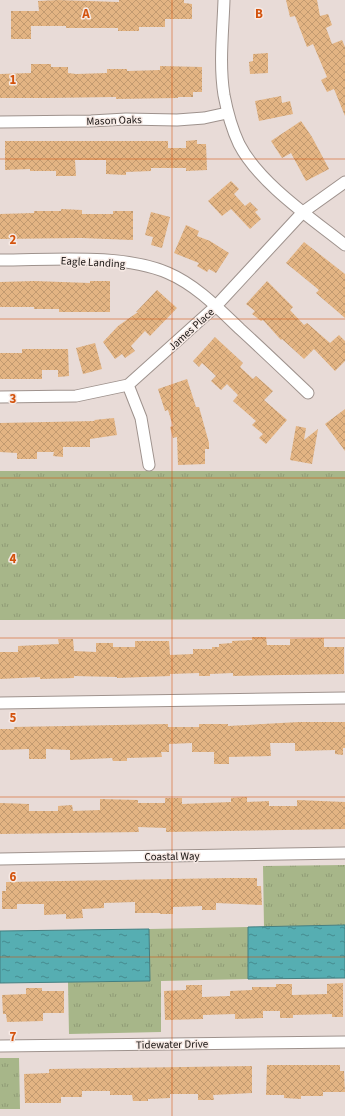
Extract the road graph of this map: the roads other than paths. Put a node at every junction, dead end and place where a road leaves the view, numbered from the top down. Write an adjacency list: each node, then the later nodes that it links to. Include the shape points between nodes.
1 (224, 0): 2 (street, via 222,65)
2 (227, 113): 3 (street, Mason Oaks, via 177,120); 5 (street, via 239,144 253,165)
3 (0, 122)
4 (345, 182): 5 (street, James Place)
5 (303, 212): 6 (street); 8 (street, James Place)
6 (345, 245)
7 (0, 260): 8 (street, Eagle Landing, via 122,261 169,273 196,289)
8 (216, 306): 9 (street, James Place); 10 (street, Eagle Landing)
9 (128, 385): 11 (street, James Place, via 76,396); 12 (street, via 142,418)
10 (308, 393)
11 (0, 397)
12 (149, 465)
13 (345, 698): 14 (street)
14 (0, 703)
15 (345, 853): 16 (street, Coastal Way)
16 (0, 859)
17 (345, 1042): 18 (street, Tidewater Drive)
18 (0, 1046)

